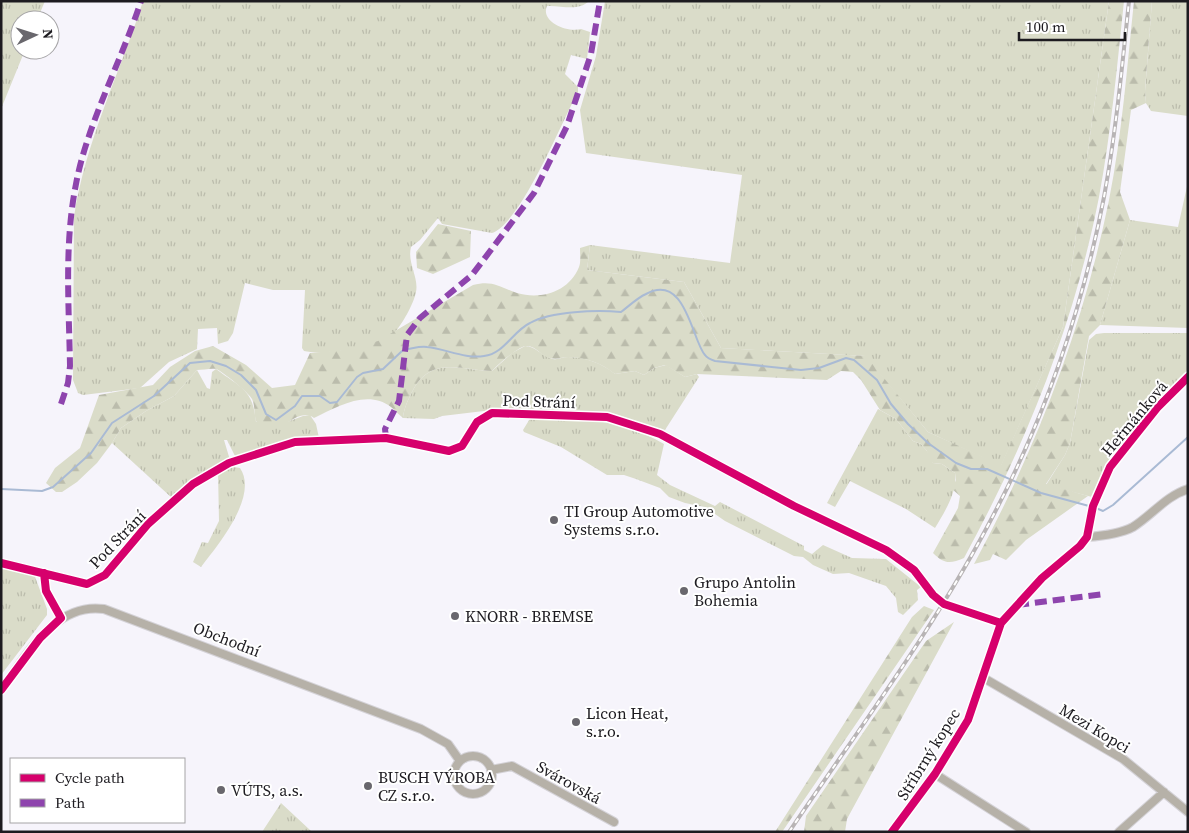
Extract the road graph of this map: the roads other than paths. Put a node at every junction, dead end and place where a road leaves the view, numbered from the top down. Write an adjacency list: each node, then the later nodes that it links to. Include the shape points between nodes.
1 (1188, 377): 3 (street, Heřmánková, via 1156,408 1110,467 1093,506)
2 (1188, 489): 3 (street, via 1176,493 1132,527 1105,536)
3 (1087, 537): 7 (street, Stříbrný kopec, via 1042,578)
4 (1, 563): 5 (street)
5 (44, 572): 6 (street, via 46,591); 7 (street, Pod Strání, via 87,584 105,575 148,524 193,484 229,463 295,442 386,438 449,451 462,446 477,422 492,413 608,417 660,434 794,506 886,550 914,570 944,604)
6 (61, 618): 9 (street, Obchodní, via 40,638); 10 (street, Obchodní, via 88,608 116,612 421,729 448,744)
7 (1001, 623): 8 (street, Stříbrný kopec)
8 (982, 677): 12 (street, Stříbrný kopec, via 968,720); 13 (street, Mezi Kopci, via 1124,760)
9 (1, 690)
10 (460, 761): 11 (street, via 480,757); 11 (street, via 454,776 456,784 466,792 485,789)
11 (491, 770): 15 (street, Svárovská, via 512,766)
12 (935, 774): 16 (street, Stříbrný kopec); 17 (street, Stříbrný kopec)
13 (1164, 792): 14 (street, Mezi Kopci); 18 (street)
14 (1188, 812)
15 (614, 822)
16 (892, 832)
17 (1026, 832)
18 (1119, 832)

